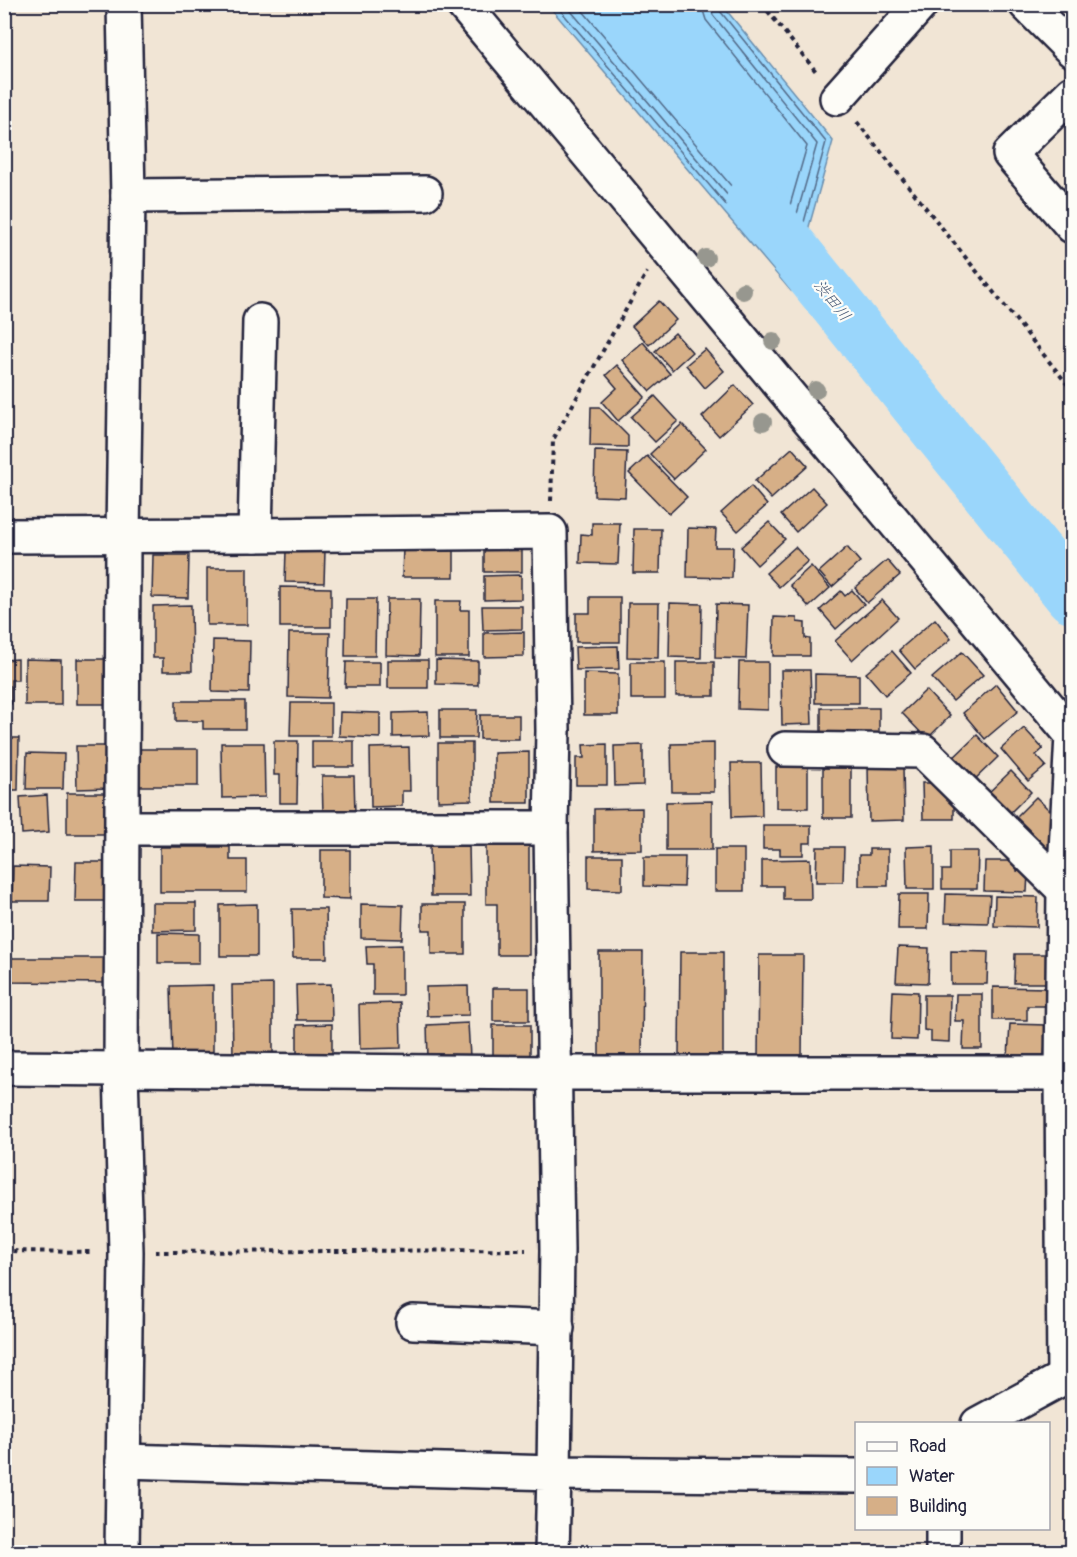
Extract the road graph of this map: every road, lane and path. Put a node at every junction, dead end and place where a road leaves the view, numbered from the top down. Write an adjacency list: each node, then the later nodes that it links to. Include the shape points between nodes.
1 (124, 4): 10 (street)
2 (463, 4): 12 (street)
3 (762, 4): 8 (path)
4 (921, 4): 8 (street)
5 (1026, 4): 6 (street)
6 (1072, 50)
7 (1072, 93): 11 (street, via 1010,154)
8 (837, 98): 14 (path)
9 (424, 193): 10 (street)
10 (128, 196): 16 (street)
11 (1072, 226)
12 (663, 243): 15 (path, via 553,440); 19 (street)
13 (260, 321): 17 (street)
14 (1072, 390)
15 (550, 532): 17 (street); 22 (street)
16 (123, 535): 17 (street); 18 (street); 21 (street)
17 (255, 535)
18 (4, 536)
19 (1072, 735): 23 (street)
20 (785, 749): 23 (street, via 923,751)
21 (122, 828): 22 (street); 25 (street)
22 (551, 828): 26 (street)
23 (1064, 890): 27 (street)
24 (4, 1068): 25 (street)
25 (121, 1070): 26 (street); 30 (street)
26 (555, 1072): 27 (street); 28 (street)
27 (1067, 1073): 33 (street)
28 (557, 1250): 30 (path); 32 (street)
29 (4, 1251): 30 (path)
30 (126, 1252): 35 (street)
31 (413, 1322): 32 (street)
32 (557, 1328): 36 (street)
33 (1068, 1376): 34 (street)
34 (982, 1422)
35 (123, 1461): 36 (street); 39 (street)
36 (554, 1473): 37 (street); 40 (street)
37 (855, 1476)
38 (943, 1530): 41 (street)
39 (122, 1552)
40 (552, 1552)
41 (943, 1552)

